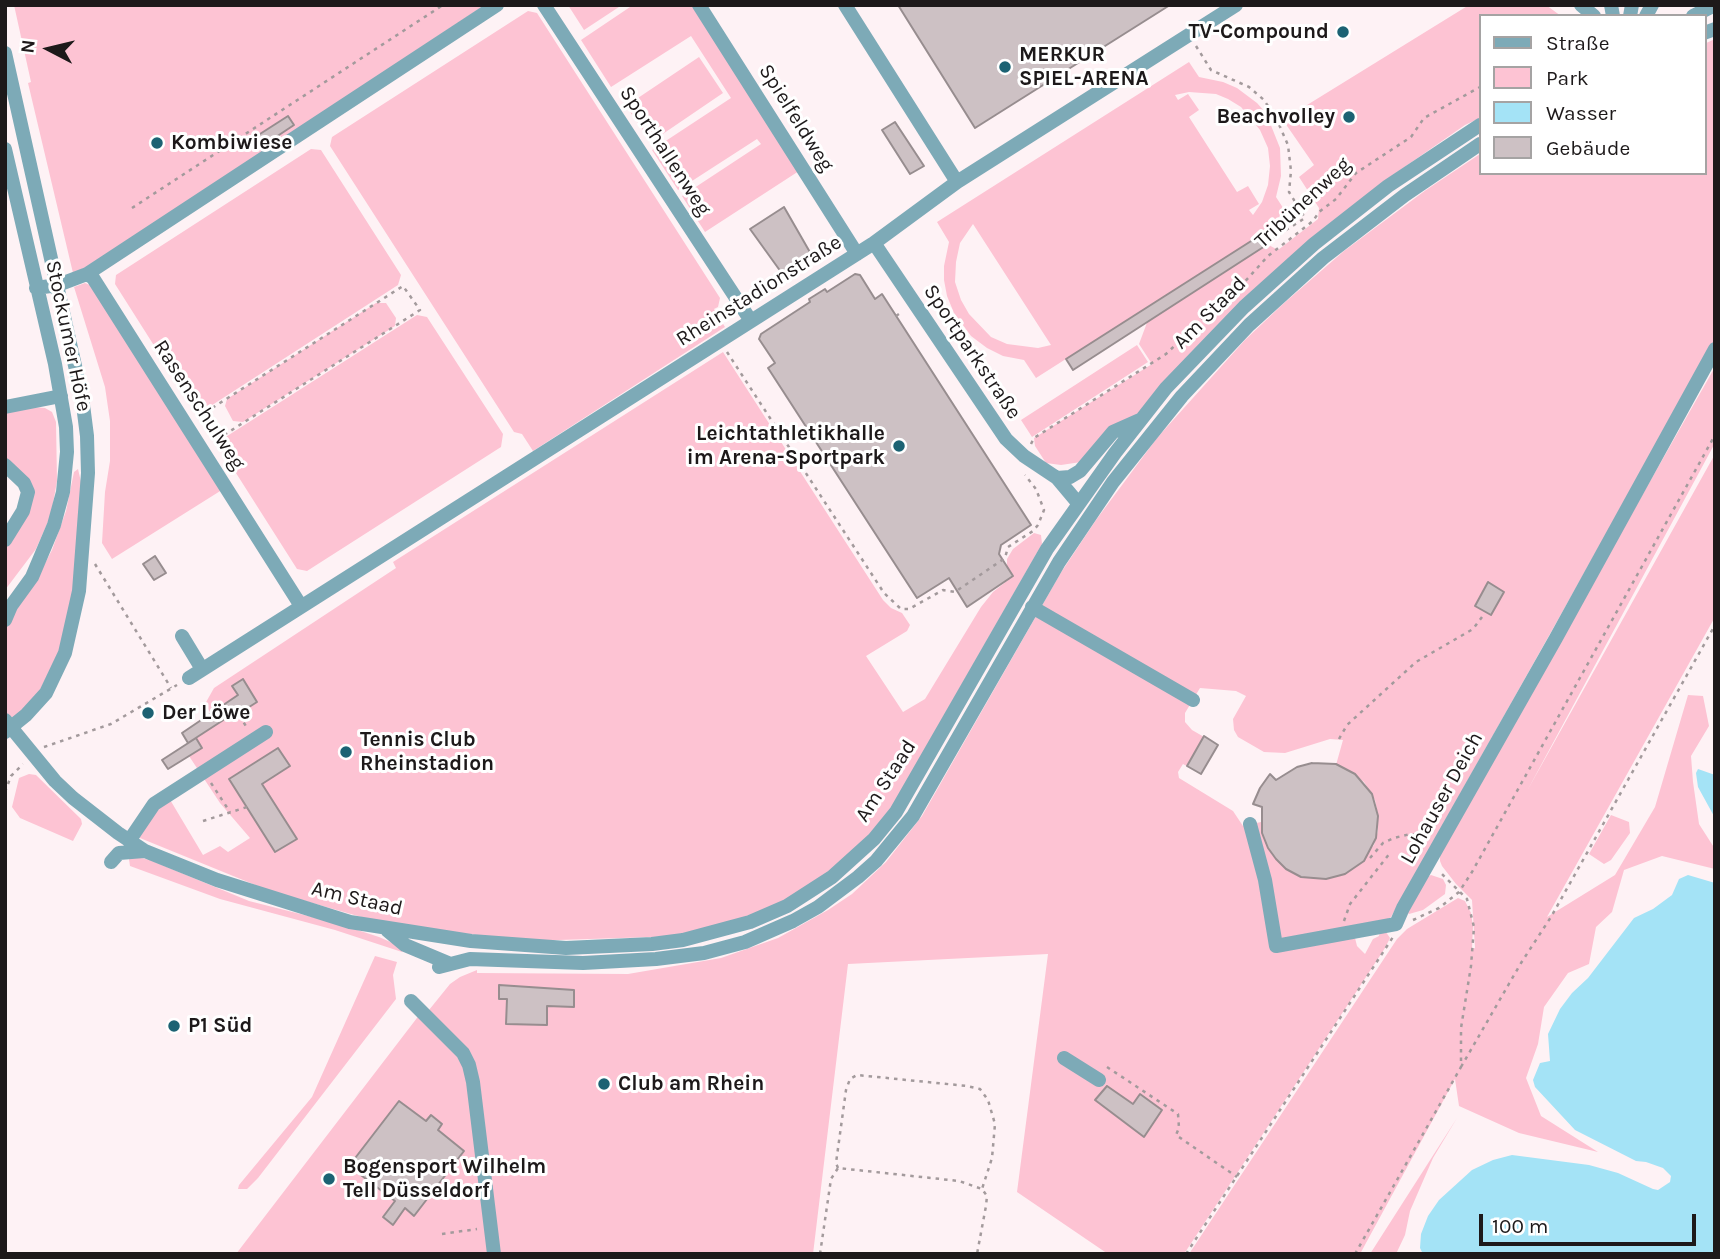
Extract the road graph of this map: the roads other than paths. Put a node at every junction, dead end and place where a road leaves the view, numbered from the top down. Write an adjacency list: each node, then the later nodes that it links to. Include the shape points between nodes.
1 (497, 5): 15 (street)
2 (544, 5): 18 (street, Sporthallenweg)
3 (699, 5): 14 (street, Spielfeldweg)
4 (845, 5): 12 (street)
5 (1236, 5): 12 (street, Rheinstadionstraße)
6 (1715, 5): 7 (street)
7 (1697, 14)
8 (5, 53): 16 (street)
9 (1478, 126): 22 (street, Am Staad, via 1388,186 1278,274 1204,347)
10 (1478, 145): 29 (street, Am Staad, via 1346,239 1211,364 1113,482)
11 (5, 149): 17 (street, Stockumer Höfe)
12 (957, 182): 13 (street, Rheinstadionstraße)
13 (874, 243): 14 (street, Rheinstadionstraße); 24 (street, Sportparkstraße, via 989,418 1024,456)
14 (857, 254): 18 (street, Rheinstadionstraße)
15 (87, 274): 16 (street); 27 (street, Rasenschulweg)
16 (58, 285): 17 (street); 35 (street, via 87,436 82,559 73,625 57,674 39,700)
17 (36, 288): 20 (street, Stockumer Höfe)
18 (751, 321): 27 (street, Rheinstadionstraße)
19 (1715, 349): 37 (street, Lohauser Deich, via 1396,924 1276,946)
20 (61, 396): 21 (street); 28 (street, Stockumer Höfe, via 66,427 63,492 41,559)
21 (5, 407)
22 (1141, 419): 24 (street, via 1113,432 1080,471); 25 (street, Am Staad)
23 (5, 465): 26 (street, via 28,492 23,511)
24 (1057, 478): 25 (street, Sportparkstraße)
25 (1078, 503): 42 (street, Am Staad, via 997,633 896,812 832,877 787,906 750,922 683,940 566,948)
26 (5, 540)
27 (301, 606): 32 (street, Rheinstadionstraße)
28 (8, 607): 30 (street, Stockumer Höfe)
29 (1032, 607): 34 (street); 43 (street, Am Staad, via 913,816 876,861 818,907 745,942 683,956 583,963)
30 (5, 621)
31 (182, 636): 32 (street)
32 (202, 669): 33 (street, Rheinstadionstraße)
33 (189, 678)
34 (1193, 700)
35 (7, 727): 38 (street, Am Staad, via 73,798)
36 (260, 736): 38 (street, via 153,804)
37 (1250, 824)
38 (129, 841): 39 (street, Am Staad)
39 (145, 851): 40 (street, via 119,853); 41 (street, Am Staad, via 269,898)
40 (111, 862)
41 (386, 929): 42 (street, Am Staad); 43 (street, Am Staad, via 443,965)
42 (471, 941): 43 (street)
43 (470, 959)
44 (411, 1001): 47 (street, via 463,1053 469,1065)
45 (1064, 1058): 46 (street)
46 (1099, 1080)
47 (494, 1254)

